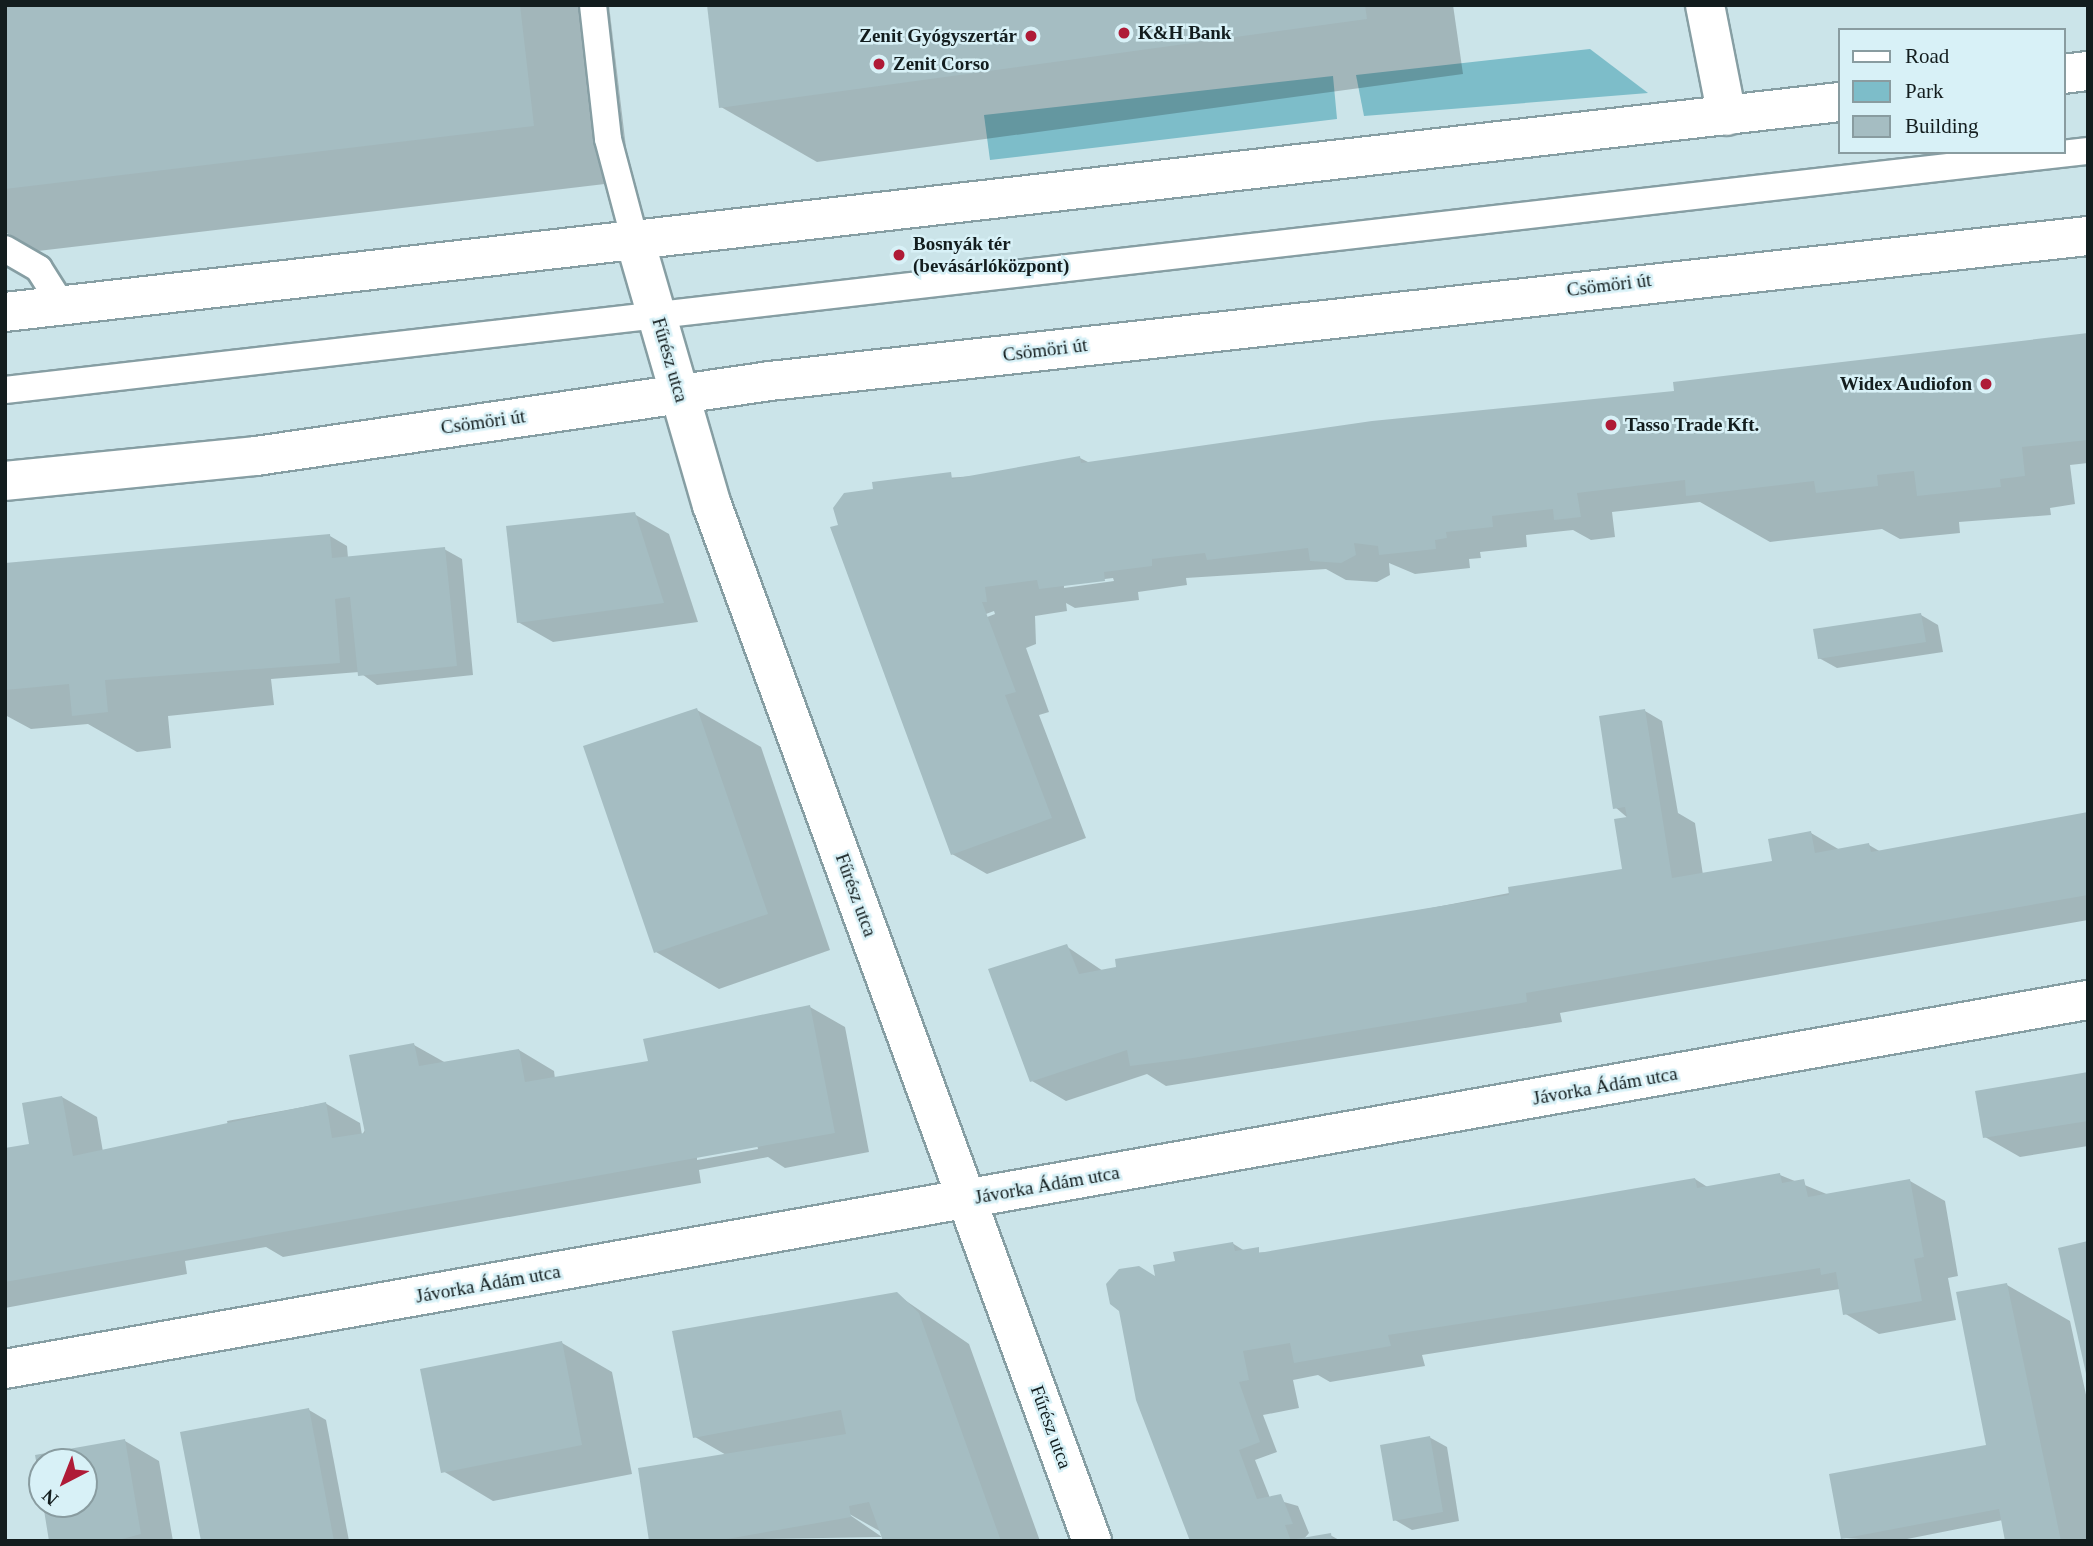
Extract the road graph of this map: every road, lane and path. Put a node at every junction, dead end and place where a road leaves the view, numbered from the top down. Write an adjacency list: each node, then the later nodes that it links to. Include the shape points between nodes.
1 (593, 5): 11 (lane, via 607,139)
2 (1705, 5): 6 (main road)
3 (2088, 71): 4 (main road)
4 (2065, 74)
5 (1838, 102): 6 (main road)
6 (1727, 116): 11 (main road)
7 (2088, 151): 9 (lane)
8 (2063, 154): 15 (lane, via 1365,239)
9 (2065, 154)
10 (2088, 236): 17 (main road, Csömöri út, via 1658,279)
11 (636, 244): 13 (main road); 15 (main road, Fűrész utca)
12 (5, 249): 13 (lane, via 39,270)
13 (64, 307): 14 (main road)
14 (5, 313)
15 (657, 315): 16 (lane); 17 (main road, Fűrész utca)
16 (5, 390)
17 (679, 394): 18 (main road, Csömöri út, via 256,456); 20 (main road, Fűrész utca, via 712,505)
18 (5, 481)
19 (2088, 1000): 20 (main road, Jávorka Ádám utca)
20 (967, 1199): 21 (main road, Jávorka Ádám utca); 22 (main road, Fűrész utca)
21 (5, 1369)
22 (1092, 1541)

